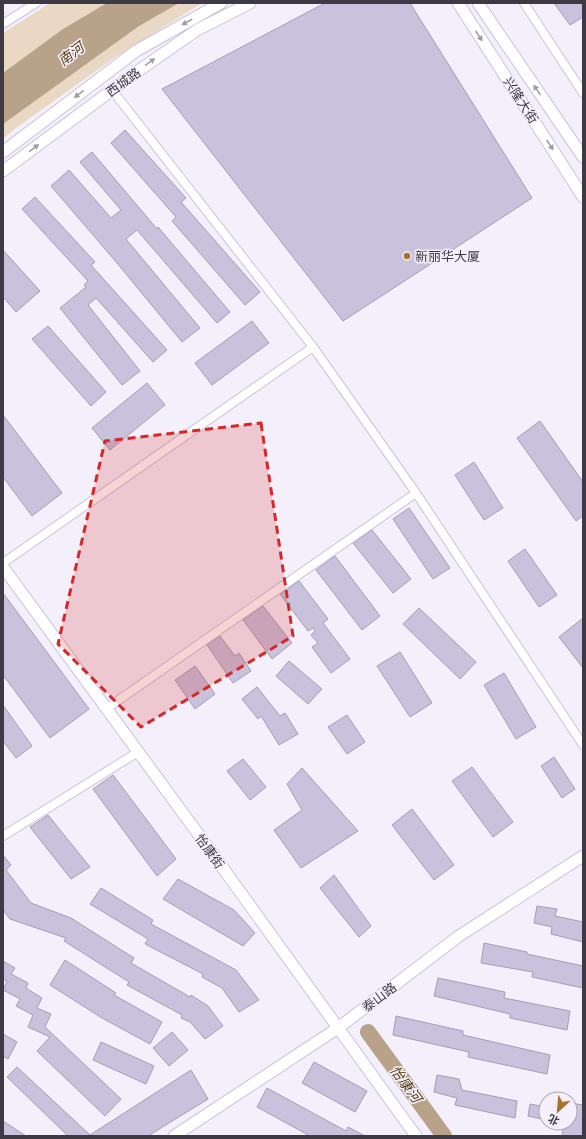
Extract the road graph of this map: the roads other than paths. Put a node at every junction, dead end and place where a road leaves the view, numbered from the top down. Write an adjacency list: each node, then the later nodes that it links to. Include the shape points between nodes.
1 (36, 3): 7 (street)
2 (221, 3): 10 (main road, 西城路, one-way to 10, via 136,51)
3 (250, 3): 8 (main road, 西城路, one-way to 3, via 196,30)
4 (458, 3): 13 (main road, 兴隆大街, one-way to 13)
5 (478, 3): 11 (main road, 兴隆大街, one-way to 5)
6 (524, 3): 9 (street)
7 (3, 24)
8 (112, 90): 12 (main road, 西城路, one-way to 8); 14 (street)
9 (583, 93)
10 (3, 152)
11 (583, 157)
12 (3, 171)
13 (583, 196)
14 (313, 346): 15 (street); 16 (street)
15 (416, 493): 18 (street); 19 (street)
16 (3, 563)
17 (3, 567): 18 (main road, 怡康街)
18 (106, 709): 20 (main road, 怡康街)
19 (583, 745)
20 (138, 752): 21 (street); 23 (main road, 怡康街)
21 (3, 836)
22 (583, 856): 23 (main road, 泰山路, via 459,936)
23 (338, 1028): 24 (main road, 泰山路); 25 (main road, 怡康街)
24 (174, 1136)
25 (416, 1136)

